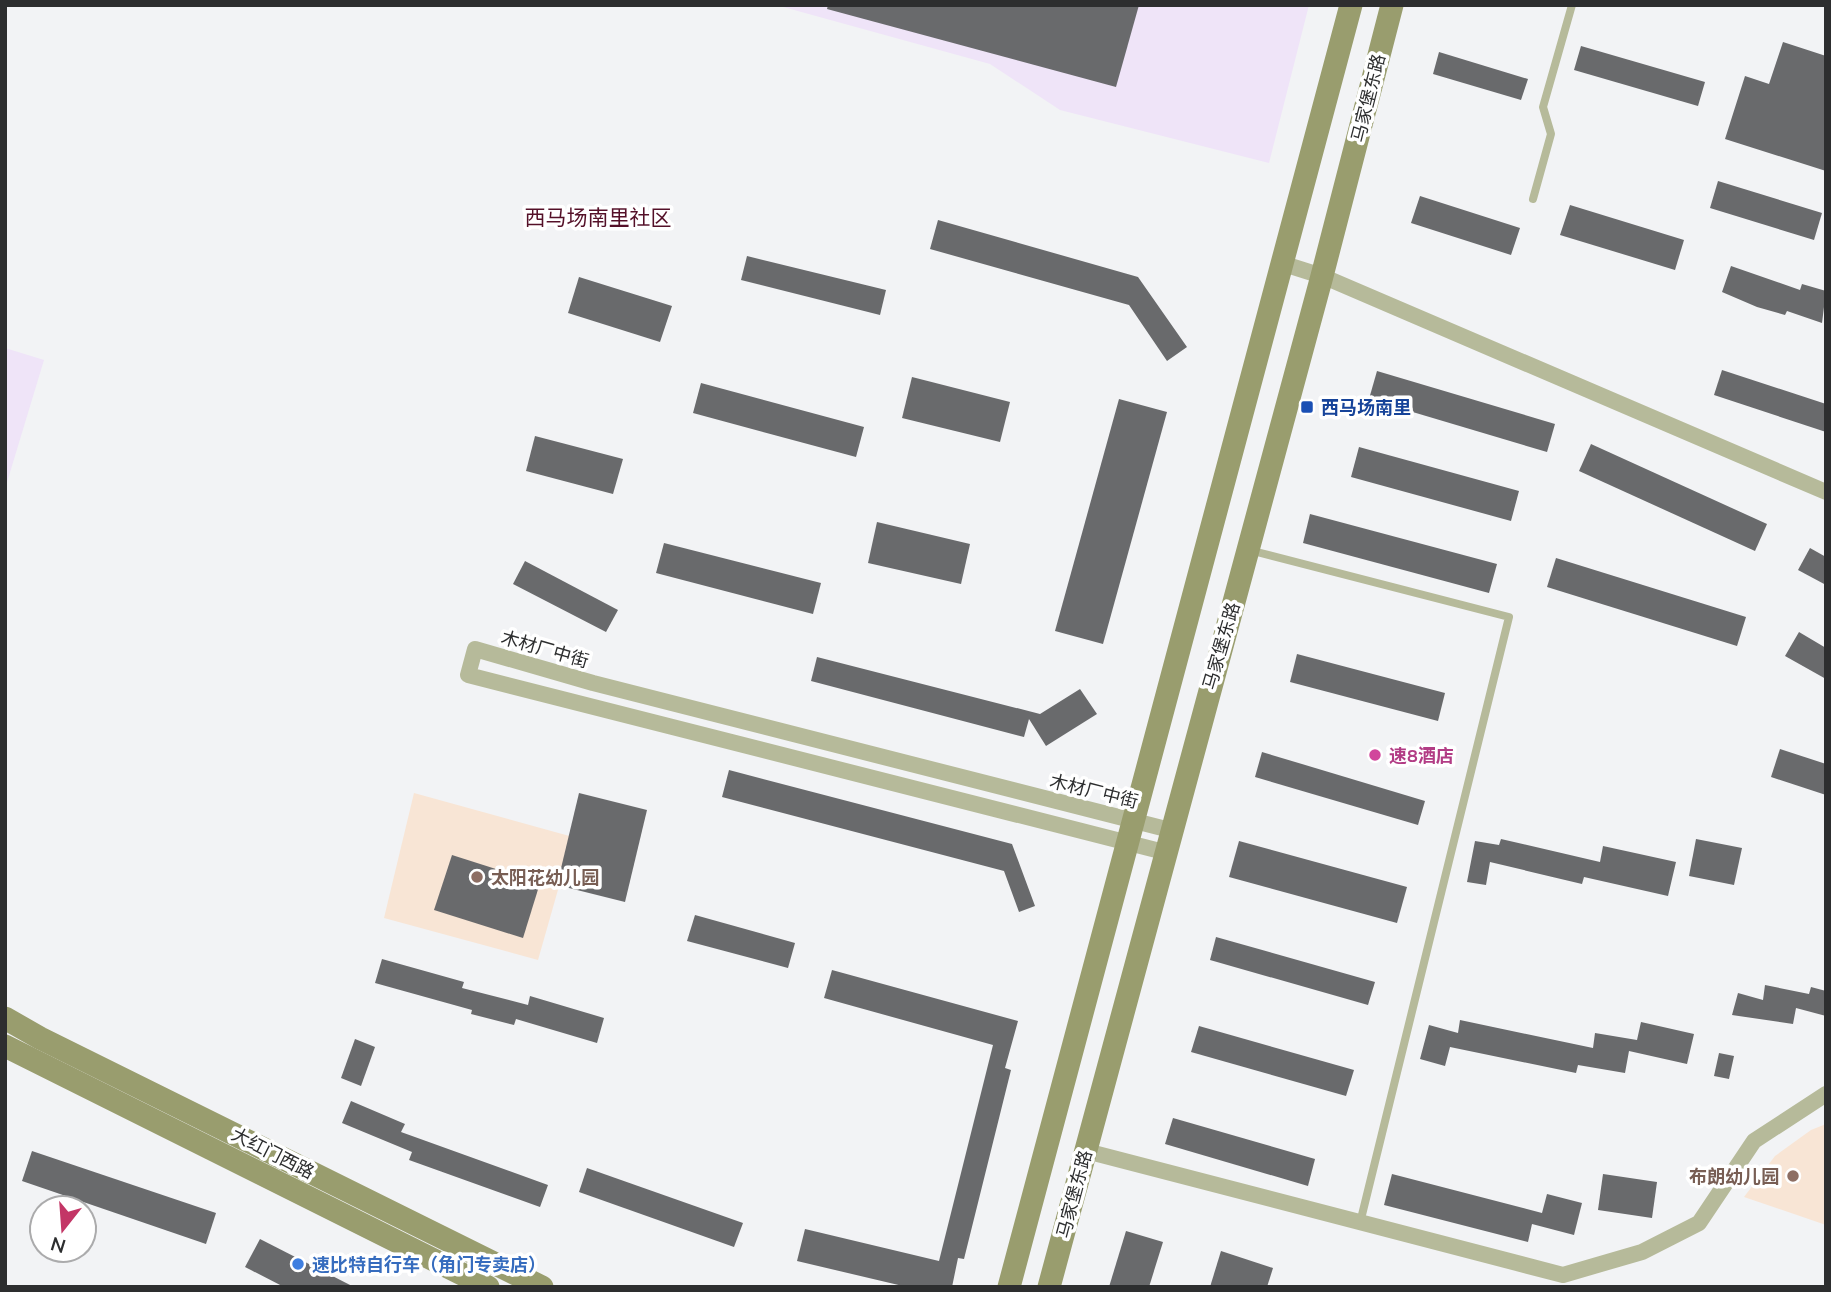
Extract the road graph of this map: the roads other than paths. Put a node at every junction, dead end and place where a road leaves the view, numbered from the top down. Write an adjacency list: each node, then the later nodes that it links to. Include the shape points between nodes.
1 (1351, 5): 5 (main road)
2 (1392, 5): 6 (main road, 马家堡东路)
3 (1572, 5): 4 (lane, via 1543,107 1551,134)
4 (1533, 199)
5 (1284, 264): 6 (street); 9 (main road)
6 (1322, 276): 7 (street); 8 (main road, 马家堡东路)
7 (1826, 492)
8 (1248, 550): 10 (main road, 马家堡东路); 15 (lane, via 1509,617)
9 (1132, 832): 9 (street, 木材厂中街, via 475,649 468,675); 10 (street, 木材厂中街); 10 (street); 19 (main road)
10 (1167, 841): 14 (main road, 马家堡东路)
11 (5, 1018): 18 (main road, 大红门西路)
12 (5, 1046): 17 (main road, 大红门西路)
13 (1826, 1094): 16 (street, via 1754,1141 1699,1223 1642,1252)
14 (1086, 1151): 15 (street); 20 (main road, 马家堡东路)
15 (1360, 1223): 16 (street)
16 (1561, 1281)
17 (488, 1287)
18 (542, 1287)
19 (1009, 1287)
20 (1049, 1287)

